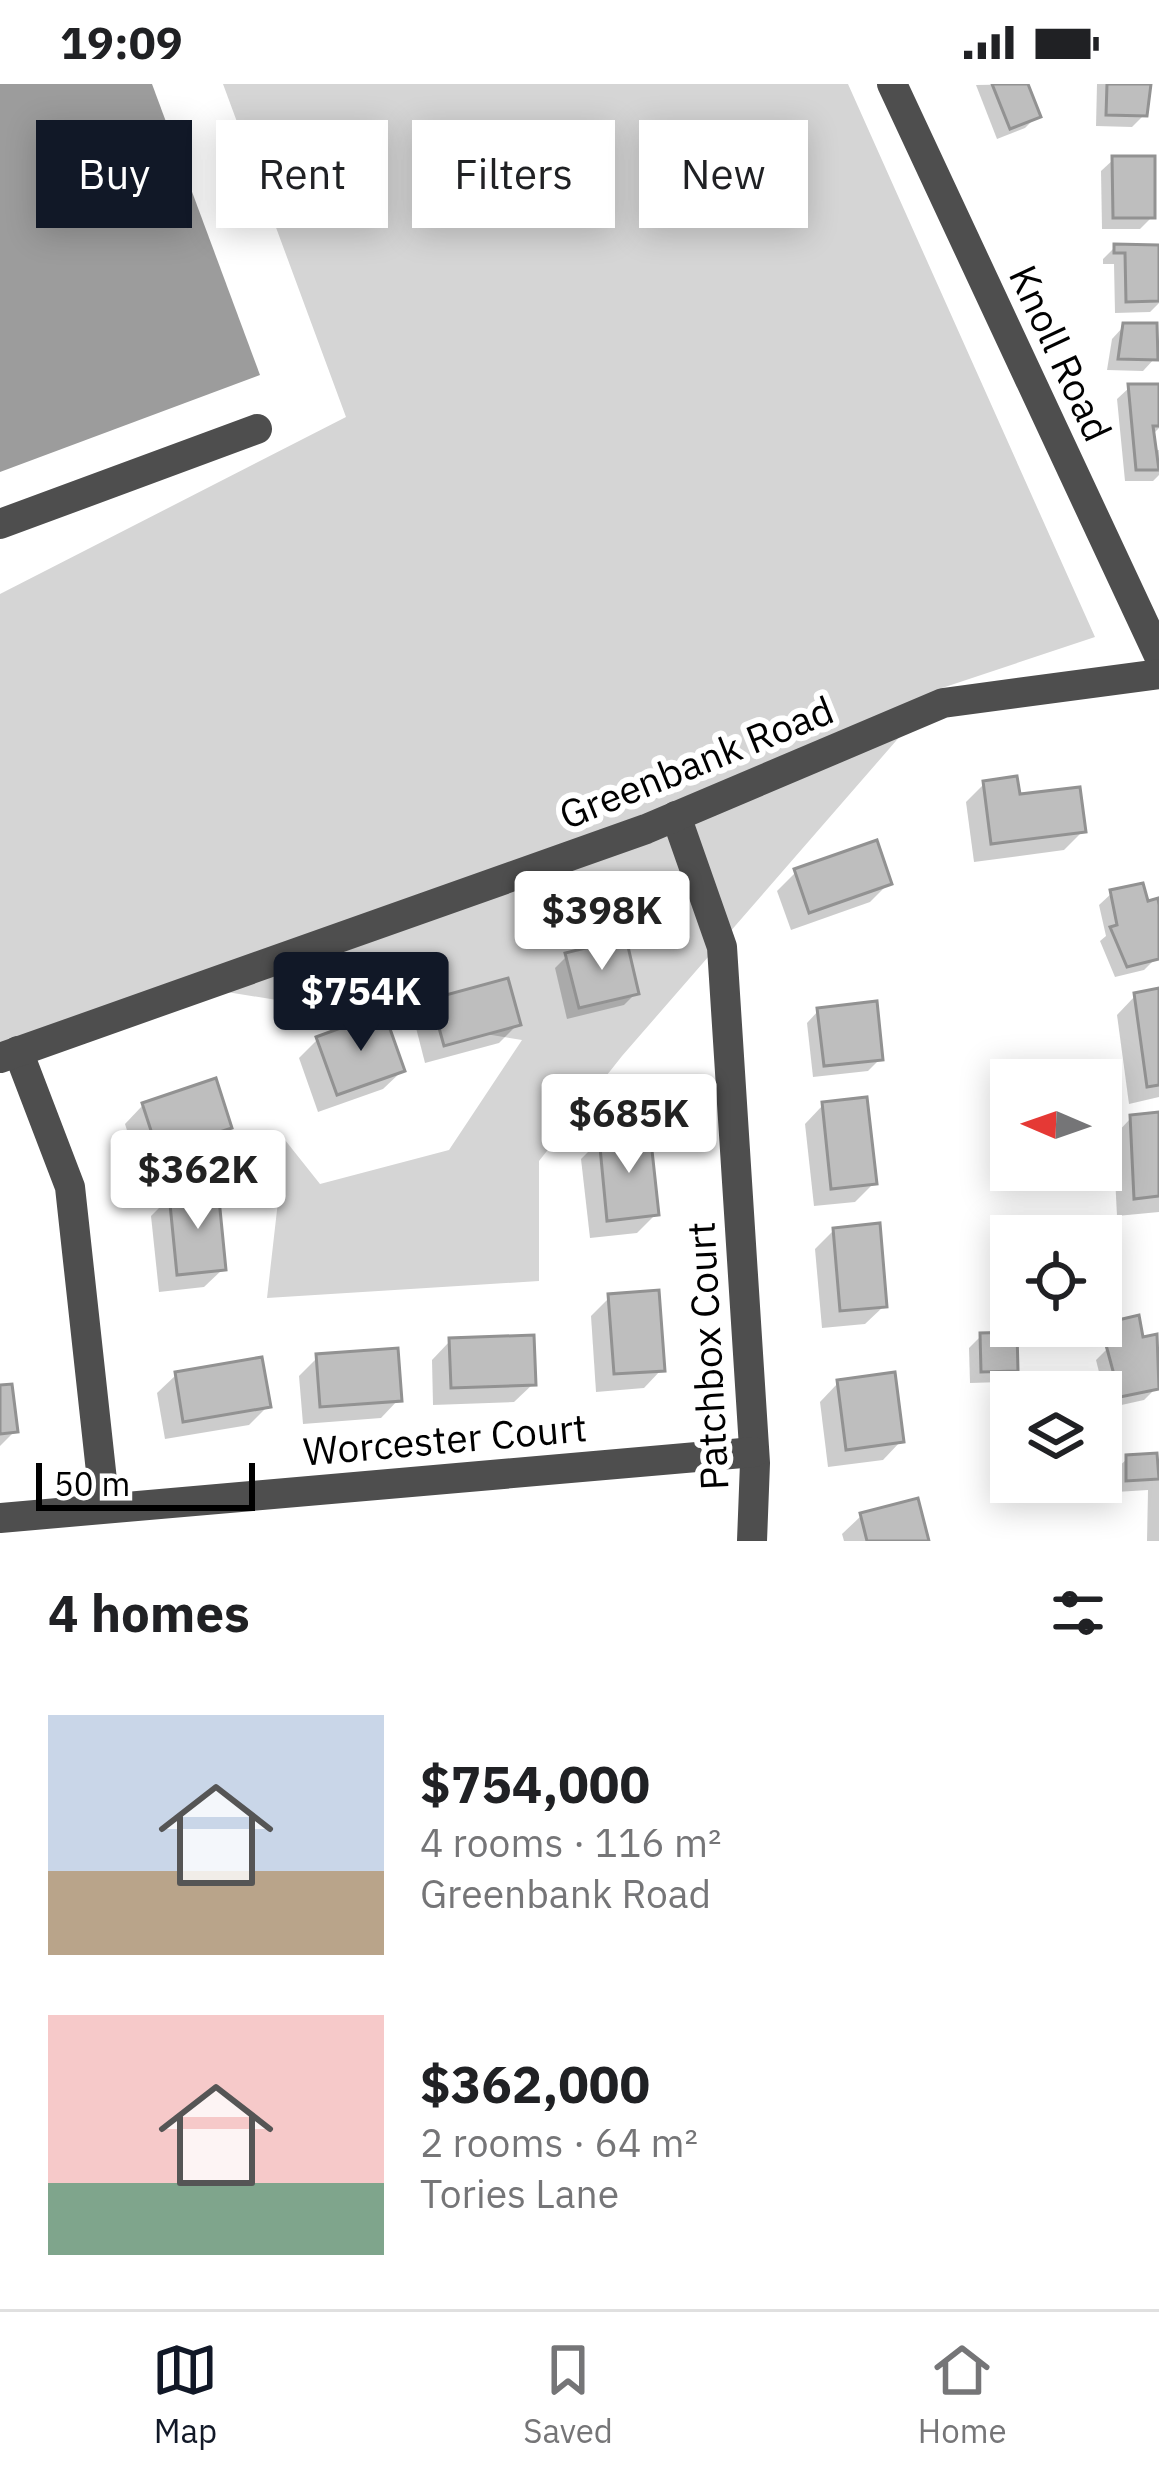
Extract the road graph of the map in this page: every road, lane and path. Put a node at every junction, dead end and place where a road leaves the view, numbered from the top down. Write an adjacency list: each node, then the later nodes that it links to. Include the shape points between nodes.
1 (892, 84): 4 (street, Knoll Road)
2 (257, 429): 3 (street)
3 (0, 524)
4 (1159, 656)
5 (1159, 674): 6 (street, Greenbank Road, via 943,704)
6 (676, 816): 7 (street, Greenbank Road); 8 (street, Patchbox Court, via 722,946)
7 (9, 1055): 9 (street, via 70,1187)
8 (754, 1452): 9 (street, Worcester Court); 11 (street, Patchbox Court)
9 (105, 1508): 10 (street, Worcester Court)
10 (0, 1518)
11 (752, 1541)

